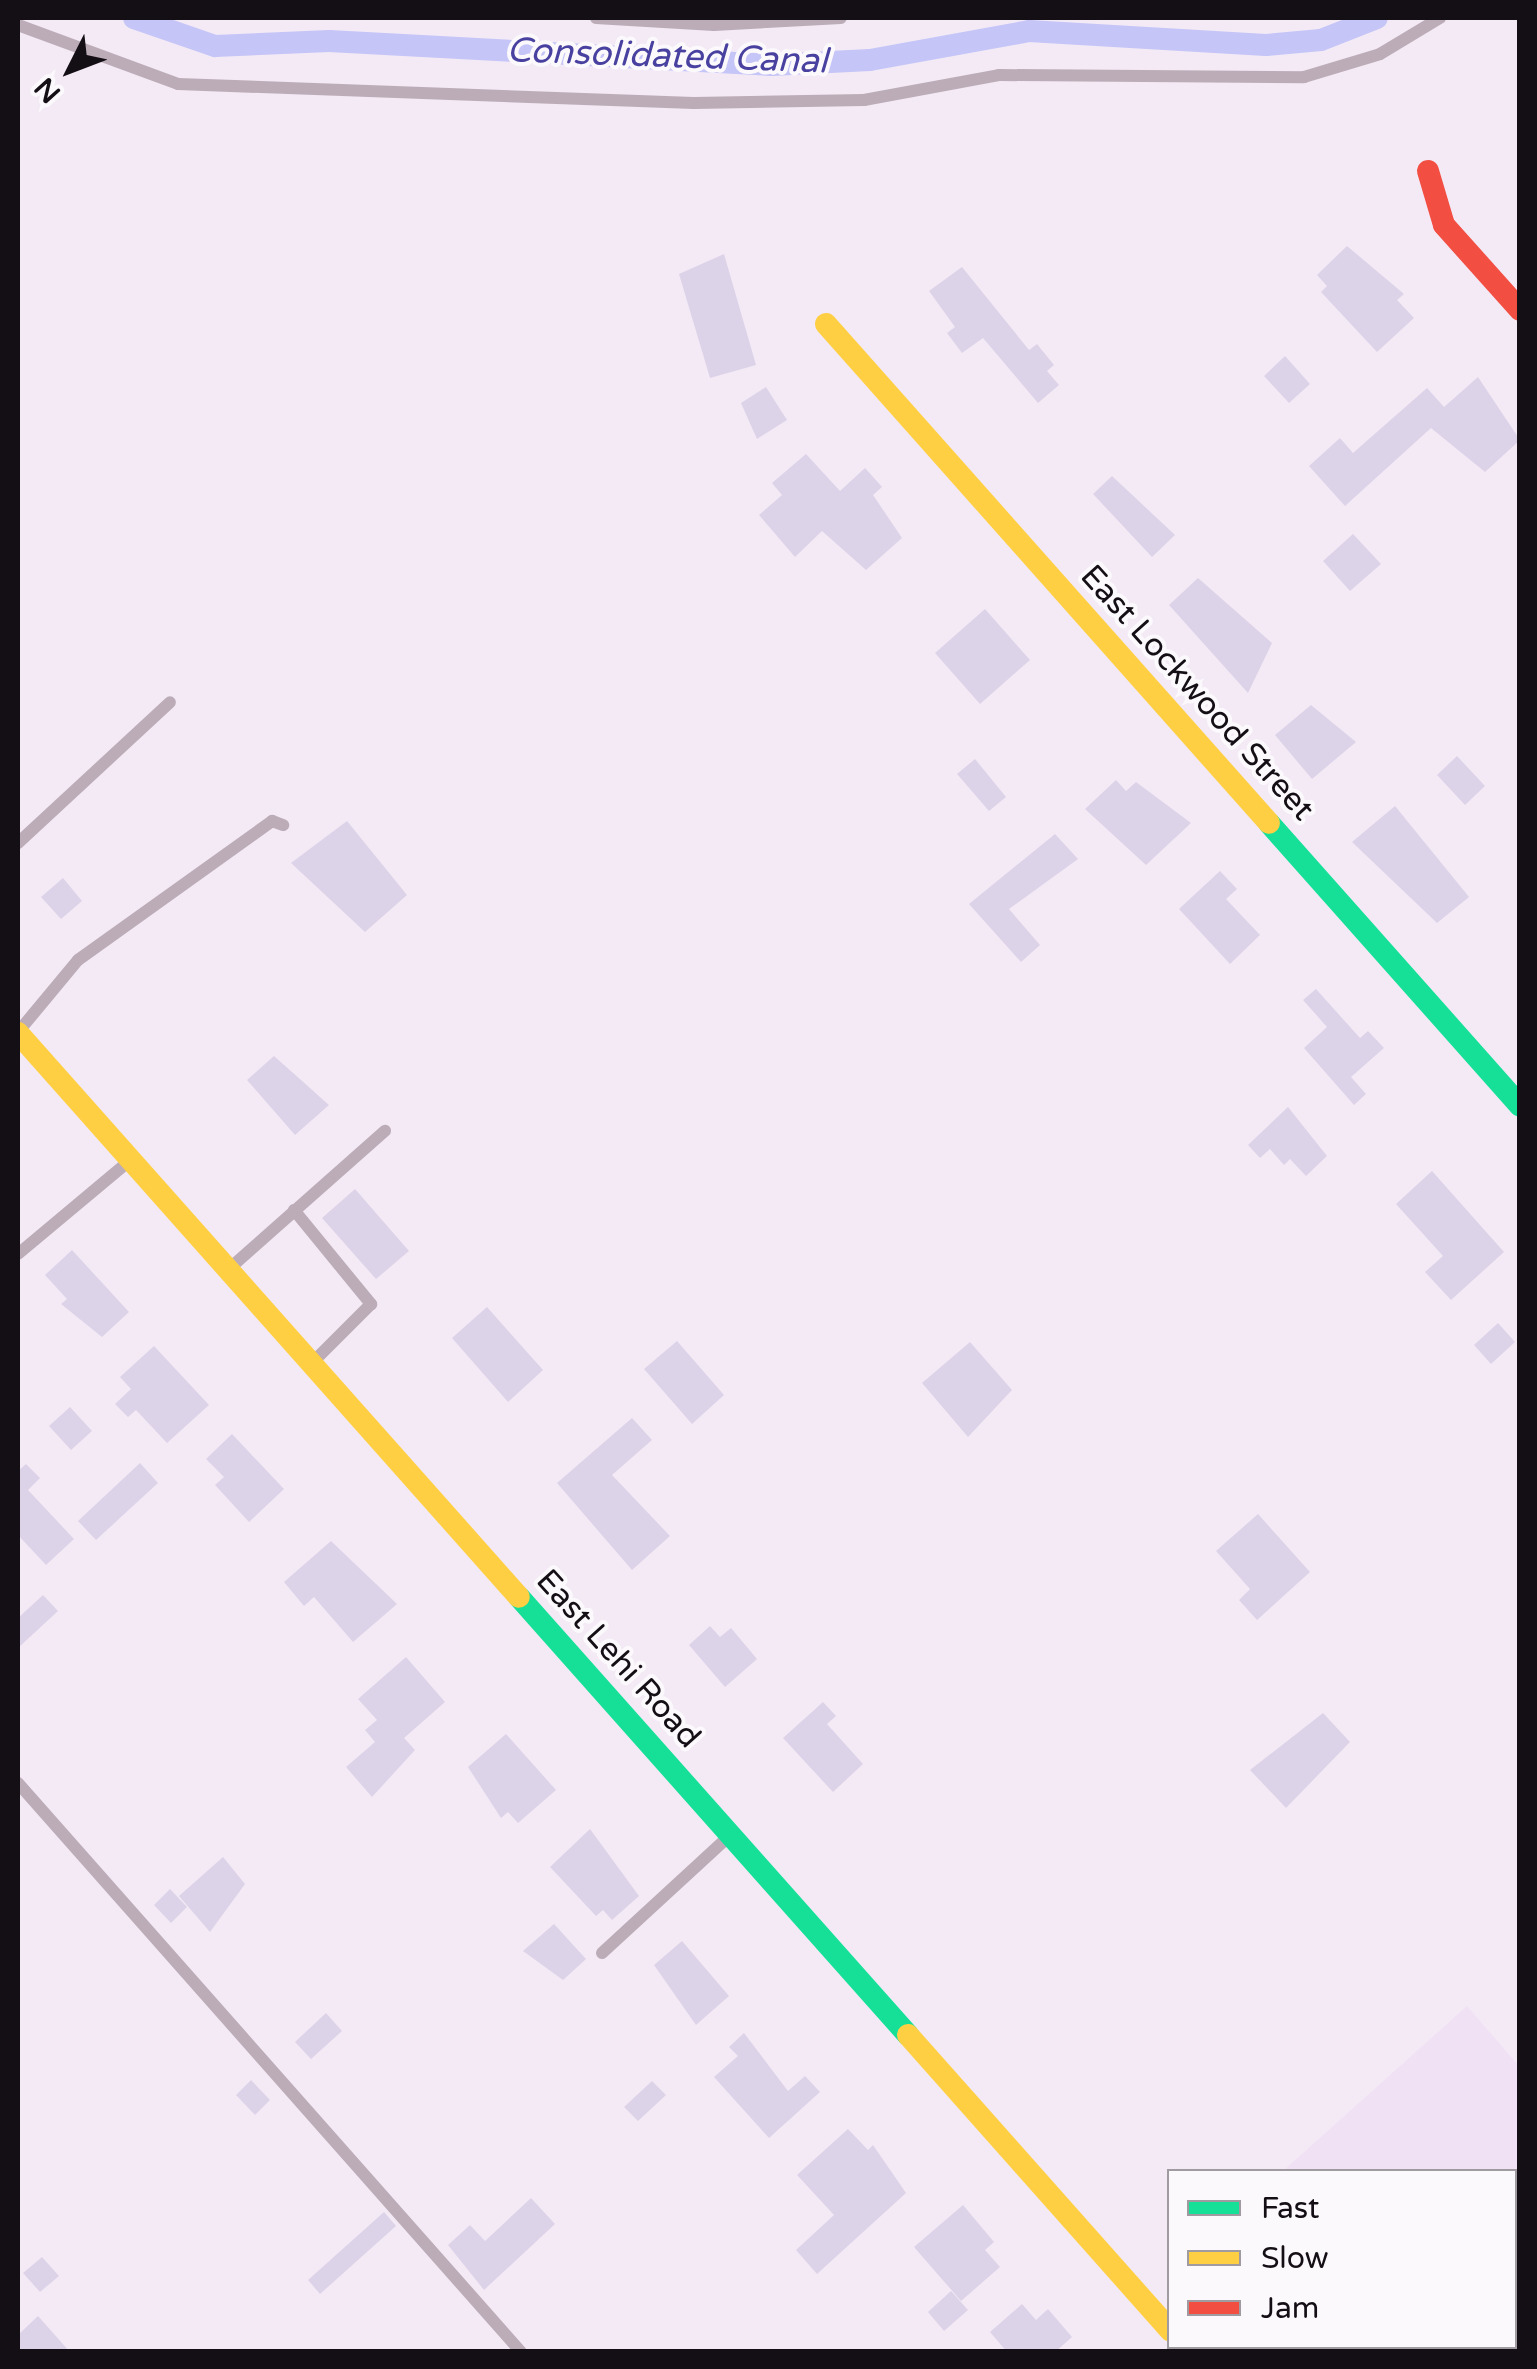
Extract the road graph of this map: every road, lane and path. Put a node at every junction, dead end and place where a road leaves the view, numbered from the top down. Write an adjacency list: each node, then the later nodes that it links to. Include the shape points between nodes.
1 (596, 18): 2 (lane, via 714,25)
2 (841, 18)
3 (1440, 18): 4 (lane, via 1380,54 1304,77 1000,75 864,100 694,104 178,84)
4 (18, 24)
5 (1428, 171): 6 (street, via 1444,225)
6 (1520, 310)
7 (826, 324): 12 (street, East Lockwood Street)
8 (170, 702): 10 (lane)
9 (283, 825): 11 (lane, via 272,820 78,960)
10 (18, 843)
11 (18, 1033): 14 (street, East Lehi Road)
12 (1520, 1106)
13 (385, 1131): 15 (lane)
14 (132, 1160): 16 (lane); 17 (street, East Lehi Road)
15 (294, 1210): 17 (lane); 18 (lane, via 370,1304)
16 (18, 1254)
17 (228, 1269): 18 (street, East Lehi Road)
18 (312, 1362): 20 (street, East Lehi Road)
19 (18, 1783): 23 (lane)
20 (730, 1835): 21 (lane); 22 (street, East Lehi Road)
21 (602, 1954)
22 (1167, 2327)
23 (521, 2352)

